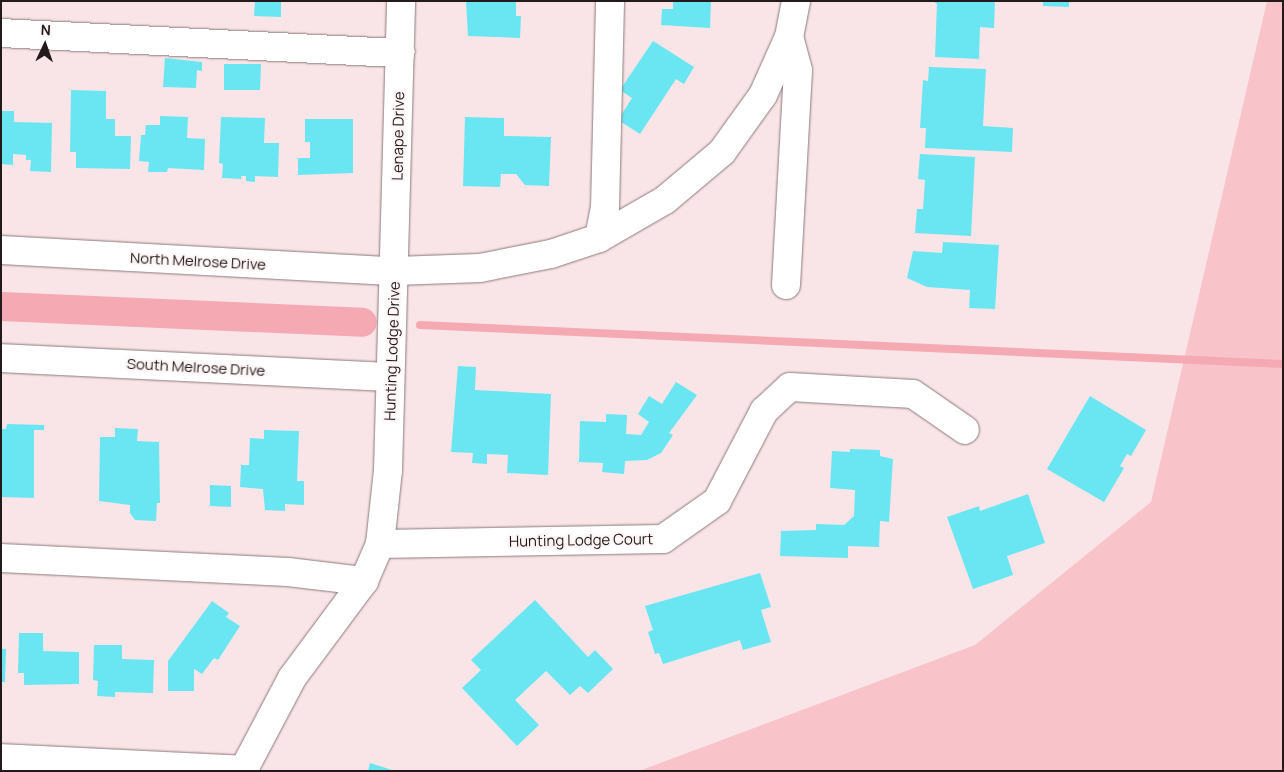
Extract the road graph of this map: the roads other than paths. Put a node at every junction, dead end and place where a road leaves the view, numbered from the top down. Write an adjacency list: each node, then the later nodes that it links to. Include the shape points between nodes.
1 (401, 1): 6 (street, Lenape Drive)
2 (610, 1): 7 (street, via 605,208)
3 (796, 1): 5 (street, Hunting Lodge Drive)
4 (1, 33): 6 (street)
5 (789, 37): 7 (street, Hunting Lodge Drive, via 763,95 722,152 665,200); 10 (street, via 798,70)
6 (400, 53): 9 (street, Lenape Drive)
7 (598, 238): 9 (street, Hunting Lodge Drive, via 552,254 480,268)
8 (1, 250): 9 (street, North Melrose Drive)
9 (395, 271): 12 (street, Hunting Lodge Drive)
10 (786, 285)
11 (1, 358): 12 (street, South Melrose Drive)
12 (390, 377): 14 (street, Hunting Lodge Drive, via 388,470)
13 (965, 430): 14 (street, Hunting Lodge Court, via 913,394 790,387 764,411 717,501 663,539)
14 (380, 544): 16 (street, Hunting Lodge Drive)
15 (1, 558): 16 (street, via 288,572)
16 (364, 581): 19 (street, Hunting Lodge Drive, via 292,678)
17 (1, 758): 18 (street)
18 (40, 765): 19 (street)
19 (243, 770)

